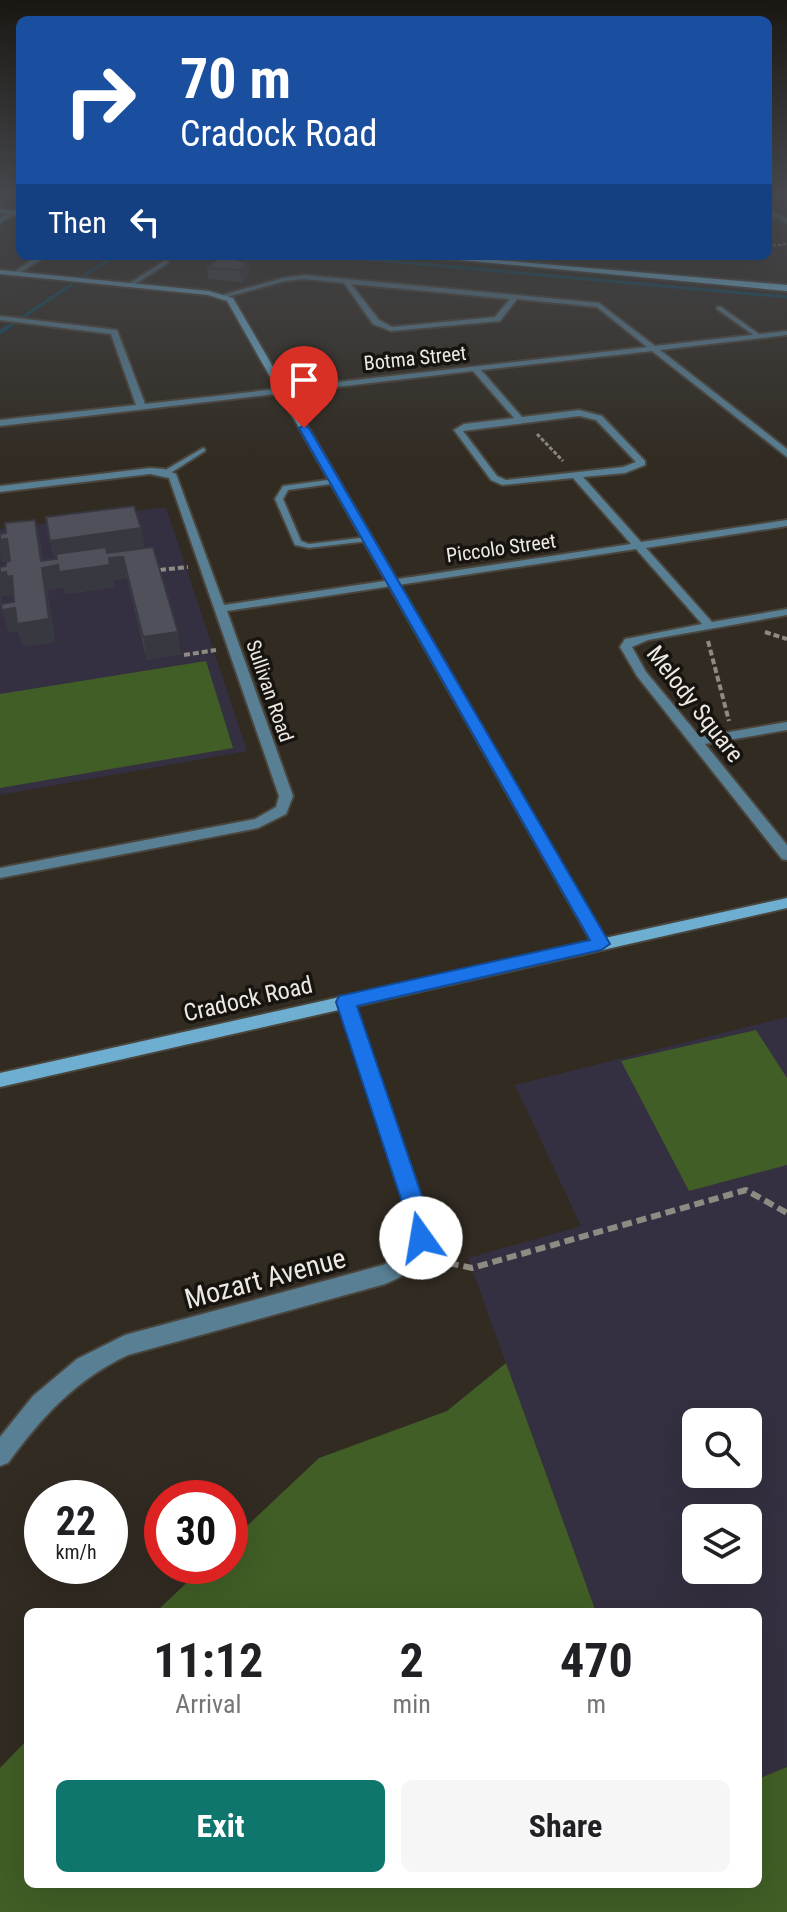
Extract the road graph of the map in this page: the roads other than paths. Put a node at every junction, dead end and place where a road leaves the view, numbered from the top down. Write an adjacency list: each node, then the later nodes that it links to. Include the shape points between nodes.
1 (121, 284): 6 (street)
2 (265, 284): 8 (street)
3 (348, 284): 9 (street, via 376,322 391,329 497,319)
4 (380, 284): 9 (street)
5 (744, 284): 7 (main road)
6 (130, 285): 8 (street)
7 (787, 288)
8 (223, 296): 16 (street, via 232,302)
9 (515, 297): 14 (street, via 599,305)
10 (719, 308): 13 (lane)
11 (4, 318): 17 (street, via 114,332)
12 (787, 333): 13 (street, Botma Street)
13 (760, 337): 14 (street, Botma Street)
14 (654, 348): 15 (street, Botma Street); 21 (street)
15 (475, 369): 16 (street, Botma Street); 18 (street)
16 (283, 390): 17 (street, Botma Street); 24 (street)
17 (141, 406): 19 (street, Botma Street)
18 (520, 420): 23 (street, via 458,430 498,481 520,484); 23 (street, via 592,414 642,461 636,468)
19 (0, 423)
20 (203, 450): 22 (lane)
21 (787, 454)
22 (166, 472): 25 (street); 30 (street, Sullivan Road, via 173,477)
23 (577, 477): 28 (street)
24 (335, 481): 27 (street); 27 (lane, via 280,493 298,543)
25 (0, 489)
26 (787, 523): 28 (street, Piccolo Street)
27 (368, 539): 29 (street)
28 (638, 546): 29 (street, Piccolo Street); 32 (street)
29 (393, 582): 30 (street, Piccolo Street); 38 (street)
30 (220, 609): 36 (street, Sullivan Road, via 286,796 284,808 247,826)
31 (787, 612): 32 (street, Melody Square)
32 (709, 625): 34 (street, Melody Square, via 646,637 626,647)
33 (787, 726): 34 (street)
34 (696, 742): 35 (street, Melody Square)
35 (787, 855)
36 (0, 873)
37 (787, 903): 38 (street, Cradock Road)
38 (601, 944): 39 (street, Cradock Road)
39 (346, 1002): 40 (street, Cradock Road); 41 (street, Mozart Avenue, via 419,1220 421,1238 413,1255 404,1266 385,1274 96,1357 42,1400)
40 (0, 1080)
41 (0, 1455)

